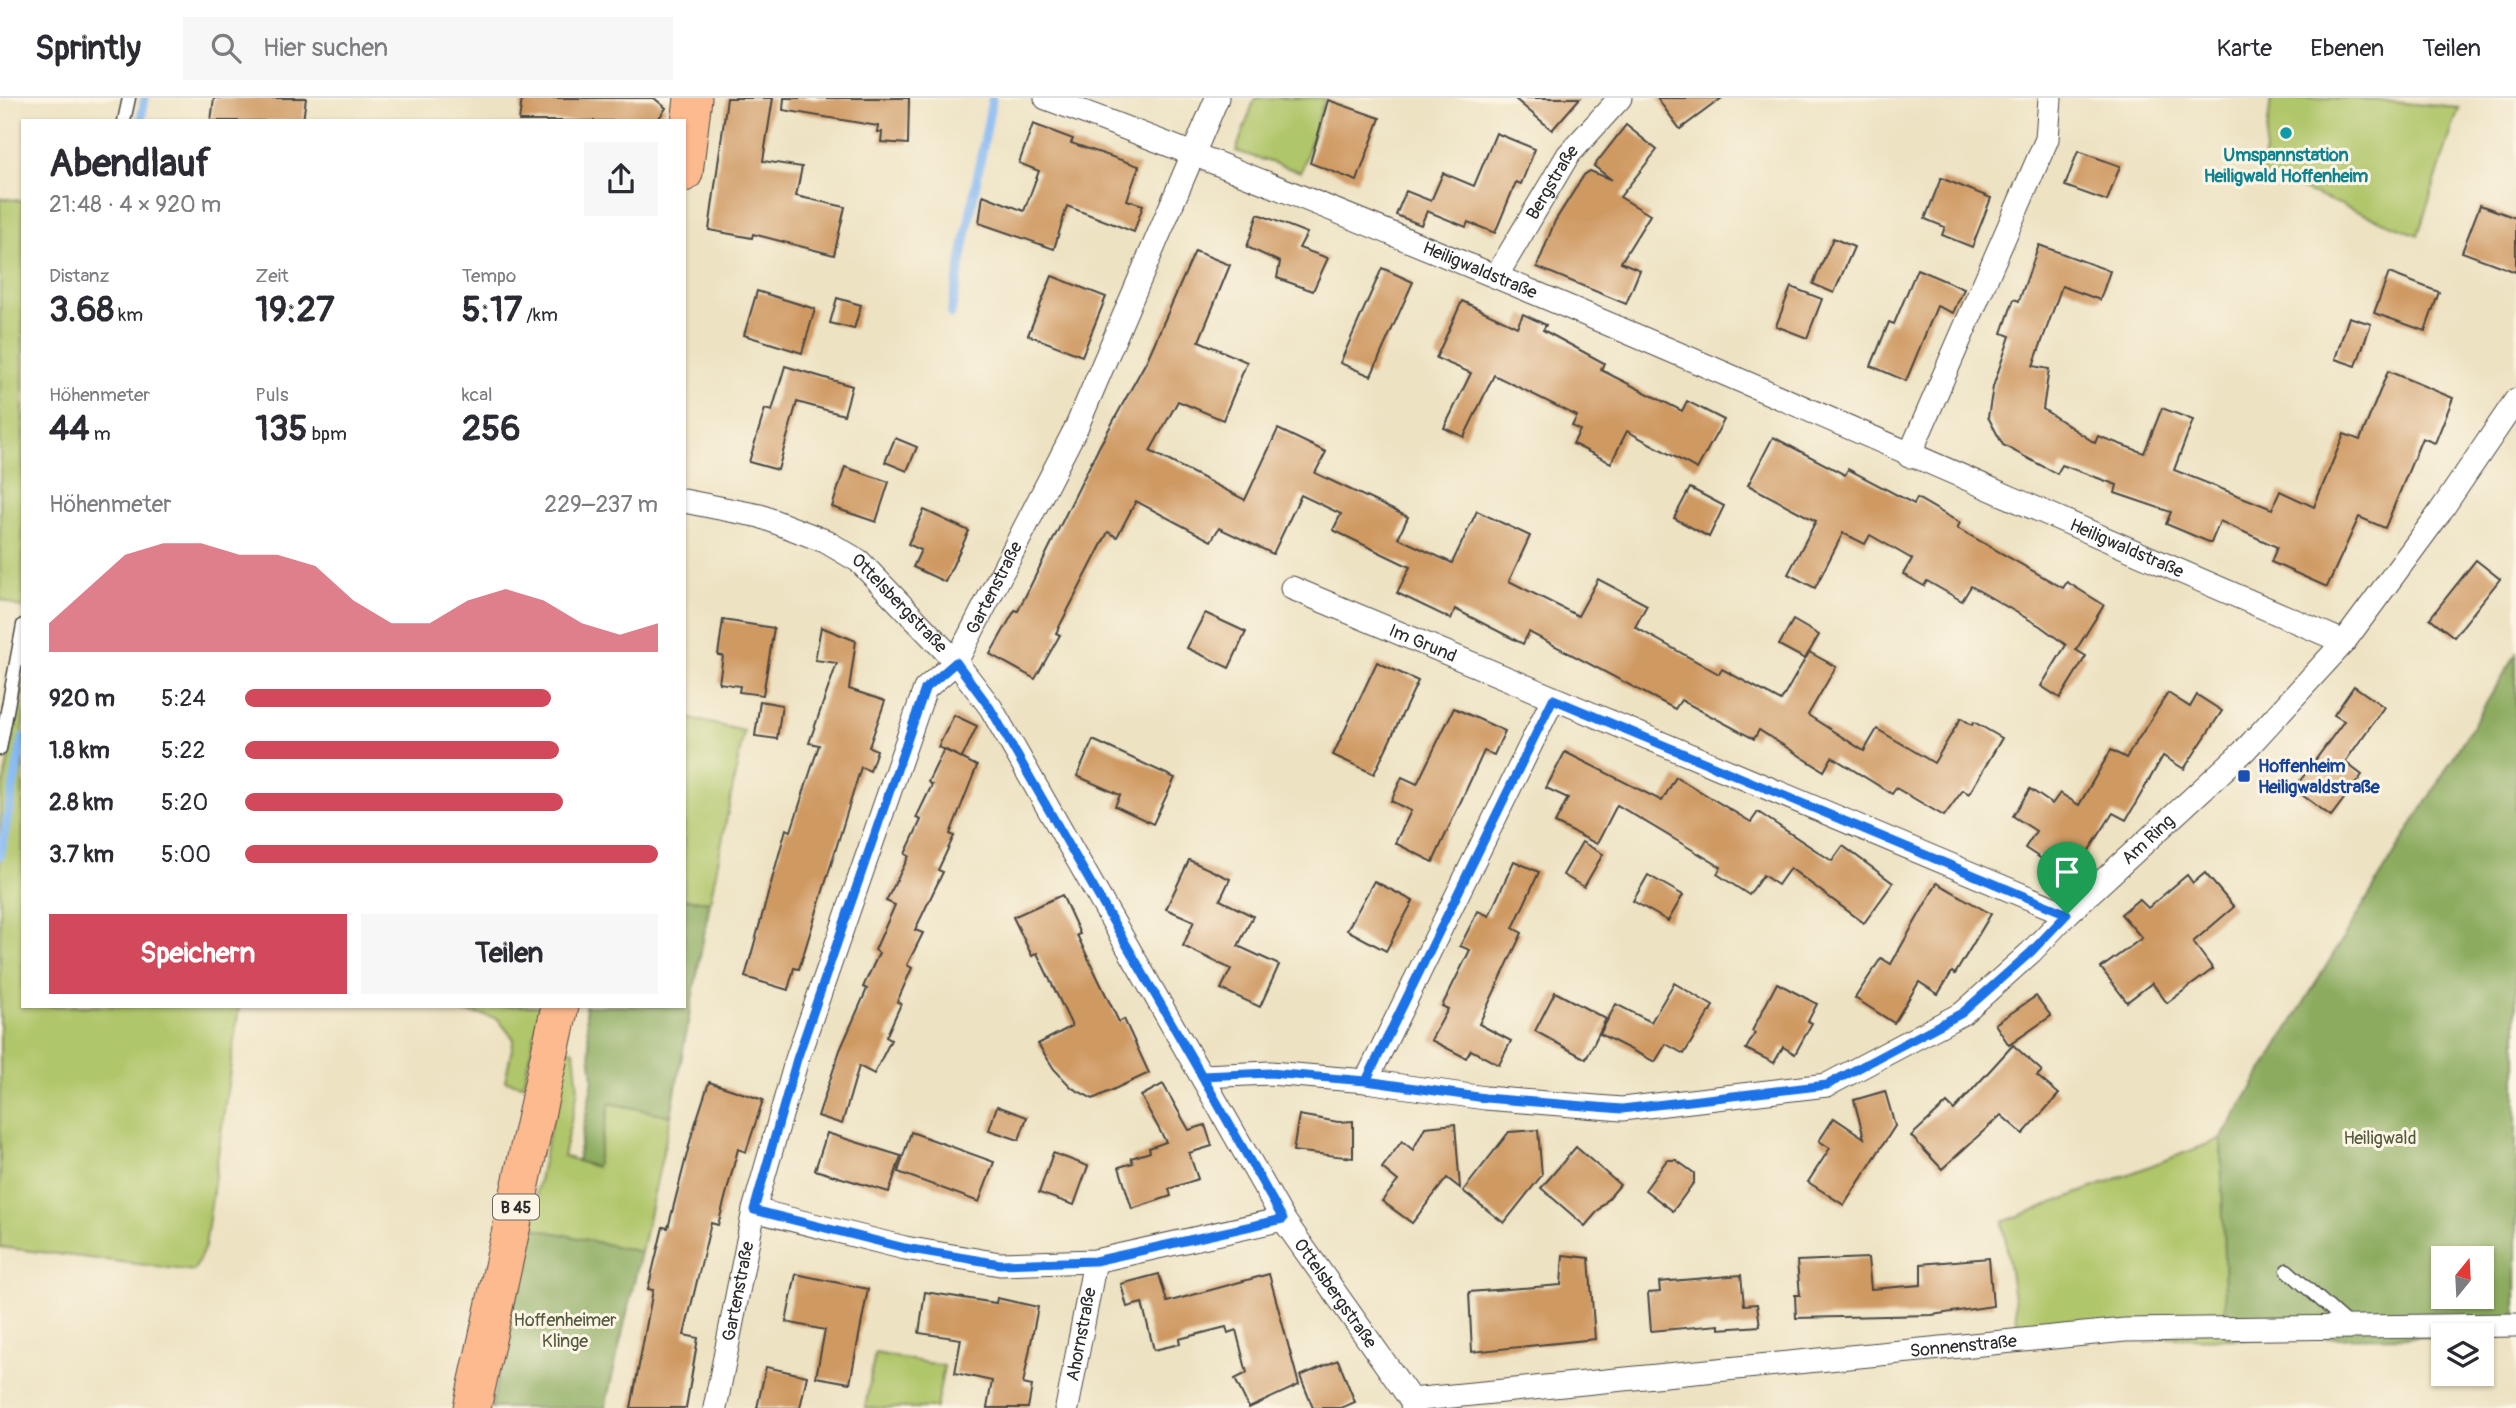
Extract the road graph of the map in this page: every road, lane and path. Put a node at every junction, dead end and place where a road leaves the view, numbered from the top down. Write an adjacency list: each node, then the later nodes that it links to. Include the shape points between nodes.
1 (129, 98): 7 (lane)
2 (692, 98): 9 (main road)
3 (1046, 98): 8 (street, Heiligwaldstraße)
4 (1217, 98): 8 (street, Gartenstraße)
5 (1620, 98): 10 (street, Bergstraße, via 1568,155)
6 (2050, 98): 12 (street, via 2047,139)
7 (124, 119)
8 (1193, 153): 10 (street, Heiligwaldstraße); 17 (street, Gartenstraße, via 1077,426)
9 (686, 154)
10 (1497, 275): 12 (street, Heiligwaldstraße)
11 (2516, 400): 16 (street, Am Ring)
12 (1909, 456): 16 (street, Heiligwaldstraße)
13 (686, 501): 17 (street, Ottelsbergstraße, via 760,516 848,554)
14 (1292, 588): 18 (street, Im Grund)
15 (21, 636): 19 (lane)
16 (2344, 642): 20 (street, Am Ring, via 2245,750)
17 (956, 662): 22 (street, Ottelsbergstraße, via 990,708); 24 (street, Gartenstraße, via 925,689 797,1059)
18 (1553, 699): 20 (street, Im Grund); 23 (street)
19 (0, 749)
20 (2067, 914): 23 (street, Am Ring, via 1962,1013 1827,1085 1622,1109 1485,1098)
21 (560, 1008): 31 (main road, B 45)
22 (1202, 1076): 23 (street, Am Ring, via 1270,1073); 25 (street, Ottelsbergstraße)
23 (1366, 1081)
24 (754, 1210): 26 (street, via 905,1248 1000,1264); 32 (street, Gartenstraße)
25 (1283, 1219): 26 (street); 30 (street, Ottelsbergstraße)
26 (1095, 1261): 33 (street, Ahornstraße)
27 (2287, 1270): 29 (lane)
28 (2516, 1325): 29 (street, Sonnenstraße)
29 (2352, 1327): 30 (street, Sonnenstraße, via 2125,1330)
30 (1412, 1404)
31 (472, 1408)
32 (715, 1408)
33 (1067, 1408)

